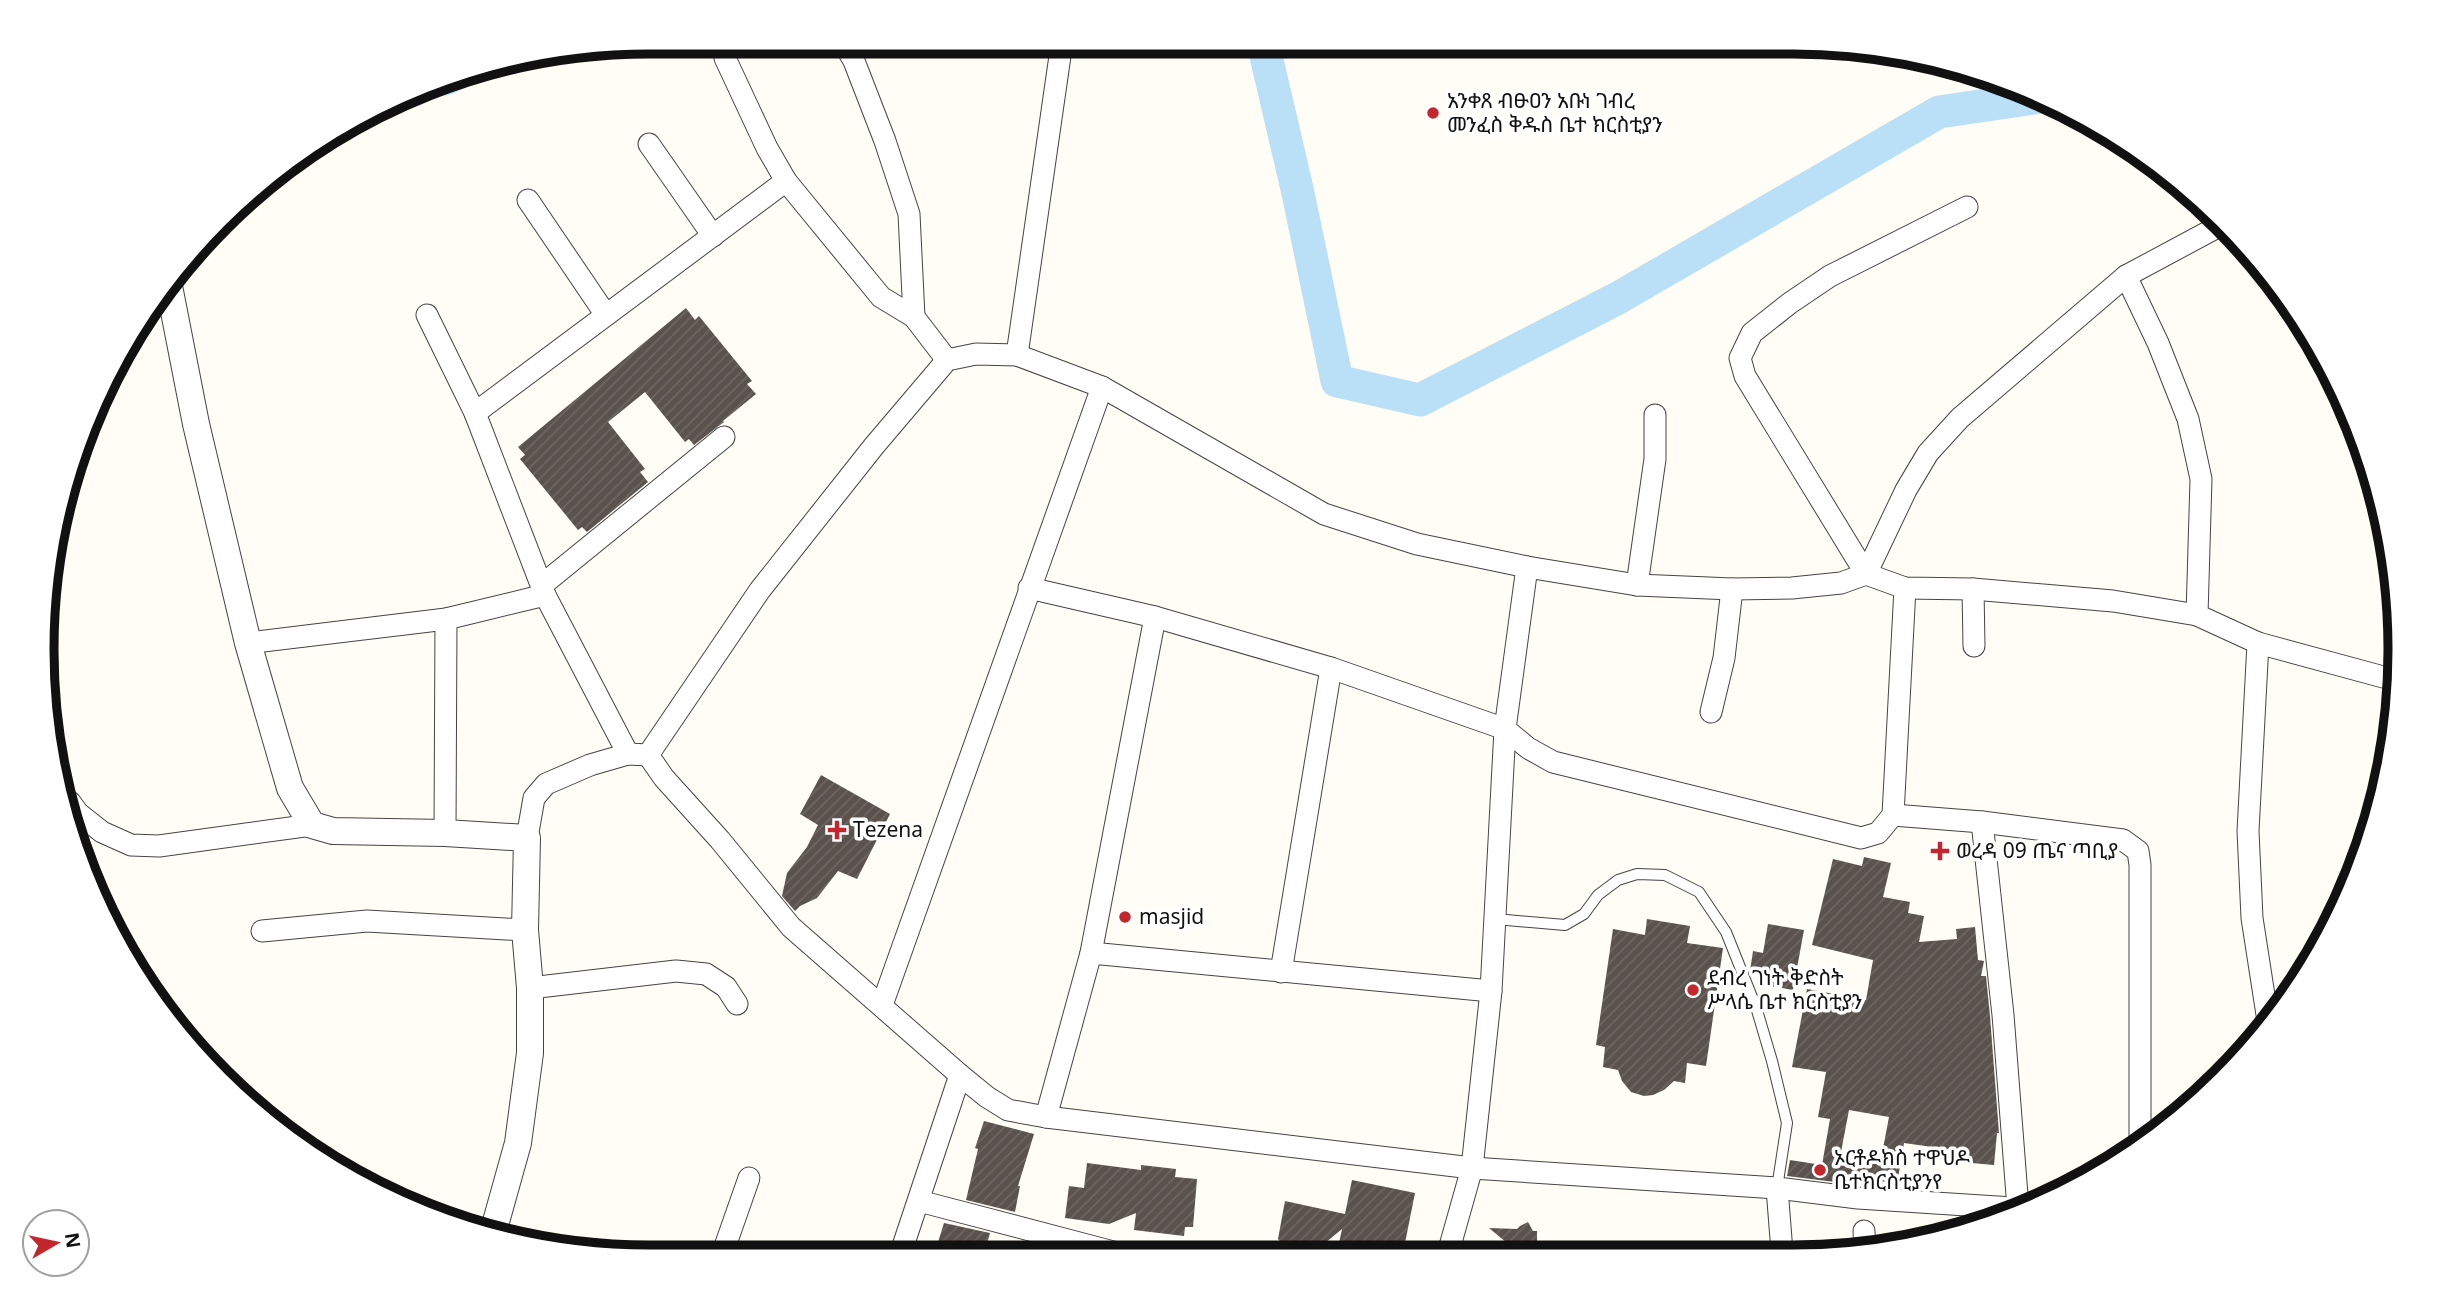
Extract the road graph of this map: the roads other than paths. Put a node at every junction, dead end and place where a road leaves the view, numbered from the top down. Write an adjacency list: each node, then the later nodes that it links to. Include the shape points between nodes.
1 (850, 54): 14 (street, via 886,141 909,214)
2 (1060, 54): 15 (street)
3 (725, 58): 5 (street)
4 (649, 144): 9 (street)
5 (786, 181): 9 (street); 14 (street, via 881,297)
6 (528, 200): 13 (street)
7 (1967, 208): 22 (street, via 1810,289 1752,333 1740,358 1745,376)
8 (2213, 229): 10 (street)
9 (713, 236): 13 (street)
10 (2126, 276): 22 (street, via 1960,418 1928,453); 29 (street, via 2188,419 2201,479)
11 (171, 296): 32 (street)
12 (427, 315): 18 (street)
13 (606, 315): 18 (street)
14 (914, 317): 16 (street)
15 (1017, 355): 16 (street, via 976,354); 17 (street)
16 (947, 360): 39 (street, via 760,590)
17 (1102, 387): 21 (street, via 1324,514 1417,544); 24 (street)
18 (475, 413): 28 (street)
19 (1655, 415): 23 (street, via 1655,458)
20 (724, 437): 28 (street)
21 (1527, 567): 23 (street); 38 (street)
22 (1866, 575): 25 (street); 26 (street, via 1841,583)
23 (1637, 585): 26 (street)
24 (1029, 588): 30 (street); 54 (street)
25 (1905, 588): 27 (street); 41 (street)
26 (1732, 589): 37 (street, via 1724,658)
27 (1973, 589): 29 (street, via 2113,601); 34 (street)
28 (543, 590): 31 (street); 39 (street)
29 (2197, 615): 33 (street)
30 (1154, 617): 35 (street); 49 (street)
31 (446, 618): 32 (street); 44 (street)
32 (248, 643): 43 (street, via 290,788)
33 (2258, 643): 36 (street); 55 (street, via 2248,831 2252,918)
34 (1974, 646)
35 (1331, 668): 38 (street); 50 (street)
36 (2387, 678)
37 (1711, 712)
38 (1505, 729): 41 (street, via 1553,762 1861,838 1878,833); 46 (street)
39 (638, 754): 45 (street, via 590,765 546,784 534,798); 54 (street, via 720,840 792,927)
40 (77, 812): 43 (street, via 102,832 131,845 159,846)
41 (1893, 816): 42 (street)
42 (1982, 821): 58 (street, via 2123,840 2138,851); 62 (street)
43 (313, 825): 44 (street, via 333,831)
44 (444, 833): 45 (street)
45 (527, 838): 47 (street)
46 (1496, 919): 52 (street); 61 (lane, via 1565,925 1584,914 1598,895 1618,880 1637,874 1665,875 1699,892 1726,932 1772,1060 1787,1123)
47 (525, 930): 48 (street, via 367,921); 51 (street)
48 (262, 931)
49 (1091, 953): 50 (street); 57 (street)
50 (1282, 972): 52 (street)
51 (530, 988): 53 (street, via 676,971 706,974 726,987); 65 (street, via 530,1053)
52 (1491, 991): 59 (street)
53 (737, 1004)
54 (882, 1005): 56 (street)
55 (2267, 1009)
56 (960, 1075): 57 (street, via 1008,1110); 63 (street)
57 (1046, 1117): 59 (street)
58 (2140, 1132)
59 (1472, 1168): 61 (street); 69 (street)
60 (749, 1178): 66 (street)
61 (1777, 1188): 64 (street); 70 (street)
62 (2022, 1198)
63 (919, 1201): 67 (street); 68 (street)
64 (1998, 1207)
65 (501, 1225)
66 (726, 1245)
67 (904, 1245)
68 (1087, 1245)
69 (1450, 1245)
70 (1781, 1245)

